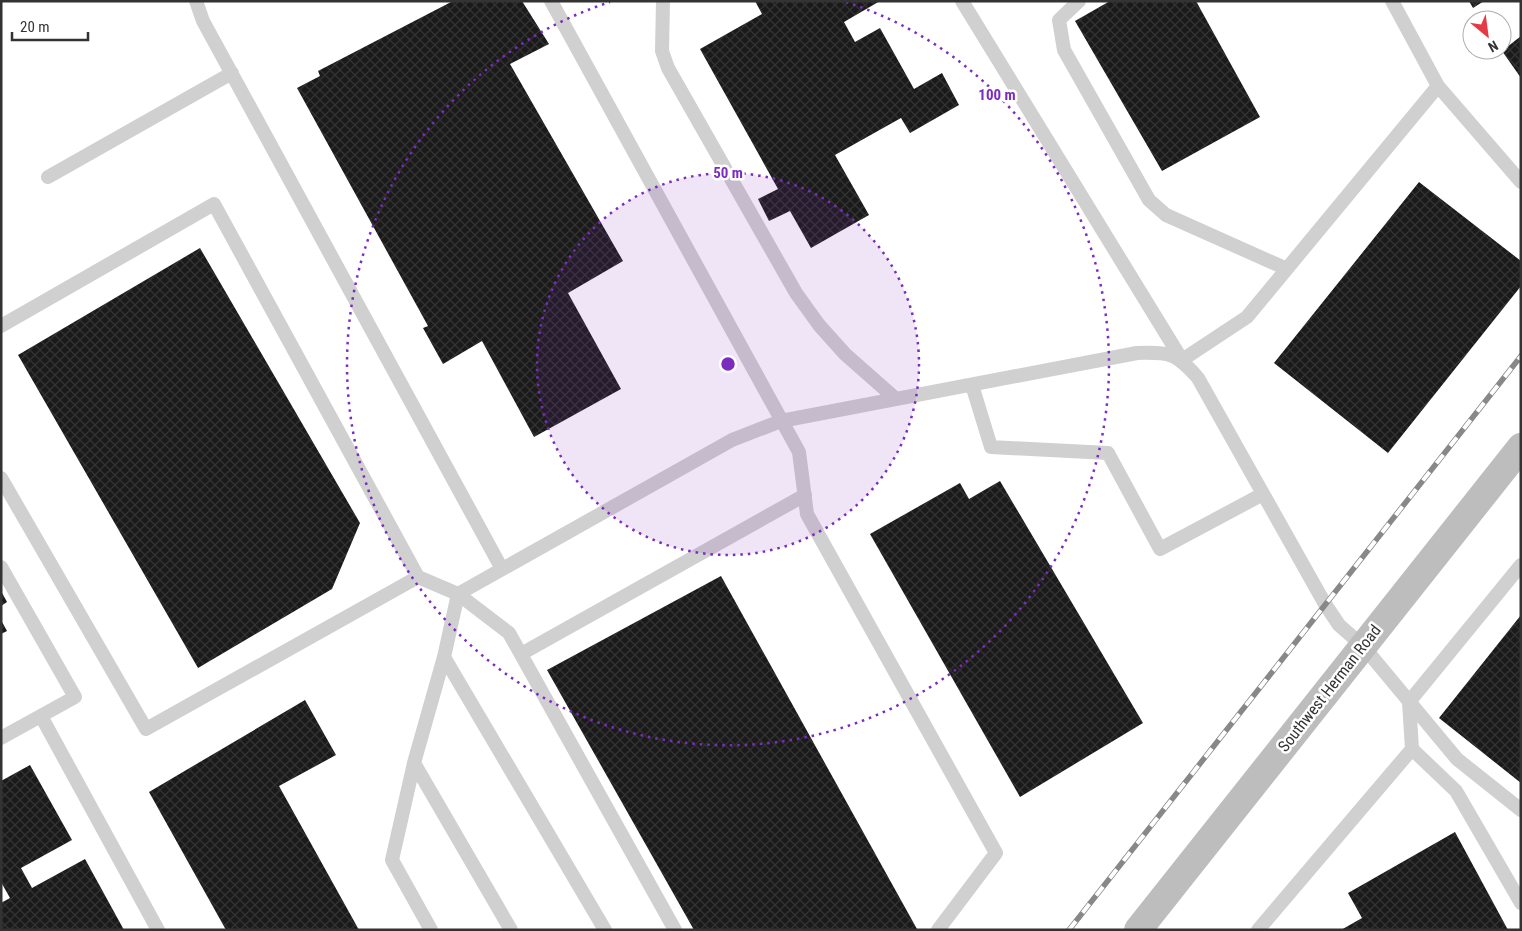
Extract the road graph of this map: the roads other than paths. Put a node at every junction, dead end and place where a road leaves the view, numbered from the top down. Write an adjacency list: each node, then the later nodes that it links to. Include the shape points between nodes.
1 (196, 1): 7 (lane, via 203,21)
2 (550, 1): 16 (lane)
3 (662, 1): 15 (lane, via 662,50 668,68 796,293 845,354)
4 (962, 1): 13 (lane)
5 (1079, 1): 11 (lane, via 1060,20 1064,50 1149,200 1166,214)
6 (1392, 1): 8 (lane)
7 (232, 73): 9 (lane); 23 (lane)
8 (1438, 86): 10 (lane); 11 (lane)
9 (48, 177)
10 (1521, 182)
11 (1287, 268): 13 (lane, via 1247,317)
12 (1, 326): 24 (lane, via 214,204)
13 (1182, 360): 14 (lane, via 1163,353 1137,353); 19 (lane, via 1198,378)
14 (972, 385): 15 (lane); 19 (lane, via 991,447 1108,453 1160,549)
15 (896, 399): 16 (lane)
16 (781, 421): 20 (lane, via 799,452); 23 (lane, via 732,440)
17 (1521, 447): 26 (main road, Southwest Herman Road)
18 (1, 478): 24 (lane, via 146,729)
19 (1263, 494): 26 (lane, via 1324,604 1338,625)
20 (805, 495): 27 (lane); 41 (lane, via 807,514 996,853)
21 (1521, 565): 29 (lane)
22 (1, 567): 30 (lane, via 74,696)
23 (502, 569): 25 (lane)
24 (418, 577): 25 (lane)
25 (458, 594): 27 (lane, via 509,633); 28 (lane)
26 (1363, 646): 29 (lane); 42 (main road, Southwest Herman Road)
27 (521, 654): 40 (lane)
28 (444, 657): 33 (lane); 39 (lane)
29 (1409, 702): 32 (lane); 34 (lane, via 1457,759)
30 (40, 716): 31 (lane); 36 (lane)
31 (1, 738)
32 (1412, 749): 35 (lane, via 1456,791); 43 (lane)
33 (414, 763): 37 (lane, via 392,860); 38 (lane)
34 (1521, 810)
35 (1521, 903)
36 (158, 930)
37 (431, 930)
38 (511, 930)
39 (605, 930)
40 (674, 930)
41 (938, 930)
42 (1138, 930)
43 (1258, 930)

